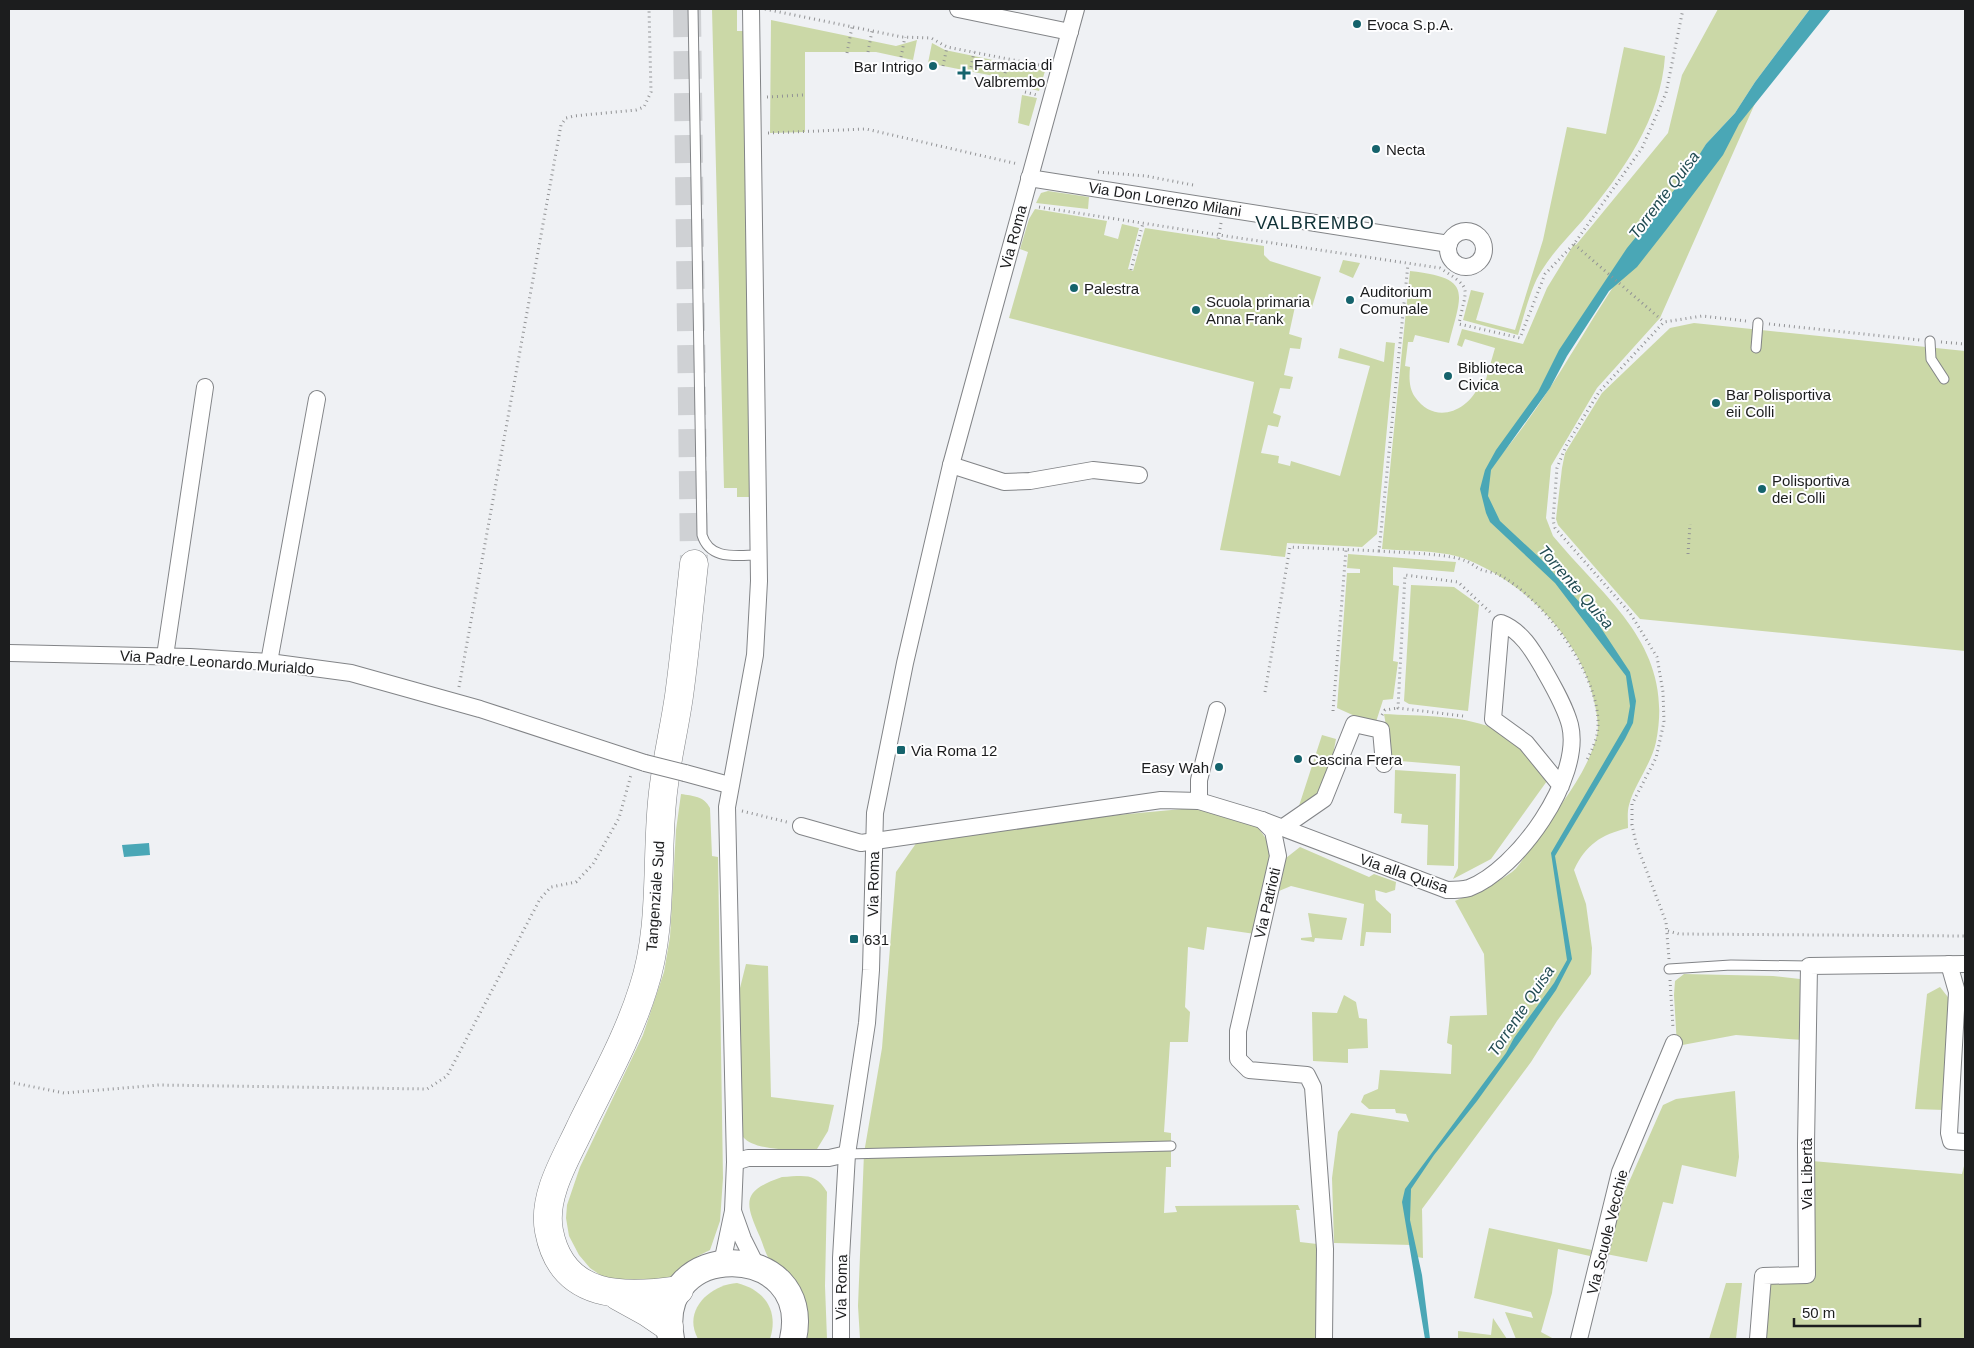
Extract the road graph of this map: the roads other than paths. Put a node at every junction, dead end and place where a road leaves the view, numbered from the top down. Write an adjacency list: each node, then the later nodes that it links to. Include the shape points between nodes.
1 (693, 9): 16 (lane, via 702,535 707,546 718,554)
2 (751, 9): 16 (street)
3 (958, 9): 5 (street)
4 (1076, 9): 5 (street, Via Roma)
5 (1070, 32): 6 (street, Via Roma)
6 (1029, 178): 7 (street, Via Don Lorenzo Milani); 14 (street, Via Roma)
7 (1449, 244)
8 (1758, 323): 10 (lane)
9 (1930, 341): 11 (lane, via 1931,359)
10 (1756, 348)
11 (1944, 379)
12 (205, 387): 19 (street)
13 (317, 399): 20 (street)
14 (951, 465): 15 (street, via 1004,482 1093,470); 29 (street, Via Roma, via 889,740)
15 (1140, 475)
16 (759, 555): 23 (street, via 755,655)
17 (694, 564): 42 (highway, Tangenziale Sud, via 679,698 663,789 657,918 650,964 634,1014 562,1168 548,1209 550,1237 564,1265 588,1286)
18 (9, 653): 19 (street, Via Padre Leonardo Murialdo)
19 (165, 656): 20 (street, Via Padre Leonardo Murialdo)
20 (269, 662): 23 (street, Via Padre Leonardo Murialdo, bridge, via 351,673)
21 (1217, 710): 25 (street, via 1199,780)
22 (1384, 764): 28 (street, via 1381,730 1354,724 1324,799)
23 (729, 786): 37 (street)
24 (1561, 786): 24 (street, Via alla Quisa, via 1569,761 1570,726 1531,648 1510,627 1501,623 1493,719 1526,743); 28 (street, Via alla Quisa, via 1532,833 1494,874 1469,888 1458,890 1446,890)
25 (1199, 800): 26 (street); 29 (street, via 1161,800)
26 (1262, 820): 28 (street, Via alla Quisa); 46 (street, Via Patrioti, via 1273,831 1278,856 1238,1031 1238,1059 1250,1070 1307,1076 1312,1087 1325,1250)
27 (801, 826): 29 (street, via 861,843)
28 (1282, 828)
29 (873, 840): 36 (street, Via Roma, via 870,988)
30 (1957, 964): 31 (street); 34 (street, via 1949,1133)
31 (1808, 966): 32 (lane, via 1732,965); 48 (street, Via Libertà, via 1807,1275 1763,1276)
32 (1669, 969)
33 (1674, 1043): 47 (street, Via Scuole Vecchie, via 1620,1172)
34 (1958, 1142)
35 (1171, 1146): 36 (lane)
36 (847, 1154): 37 (street, via 830,1158 748,1158); 45 (street, Via Roma, via 841,1258)
37 (735, 1162): 38 (street)
38 (733, 1211): 39 (street); 40 (street)
39 (722, 1262): 40 (main road, via 740,1262); 41 (main road, via 698,1272)
40 (757, 1267): 44 (main road, via 782,1286 790,1300 794,1315)
41 (679, 1290): 42 (highway, Tangenziale Sud, via 639,1296); 43 (main road, via 671,1308)
42 (615, 1294): 43 (highway, Tangenziale Sud, via 647,1312)
43 (670, 1333)
44 (793, 1339)
45 (841, 1339)
46 (1324, 1339)
47 (1579, 1339)
48 (1758, 1339)

